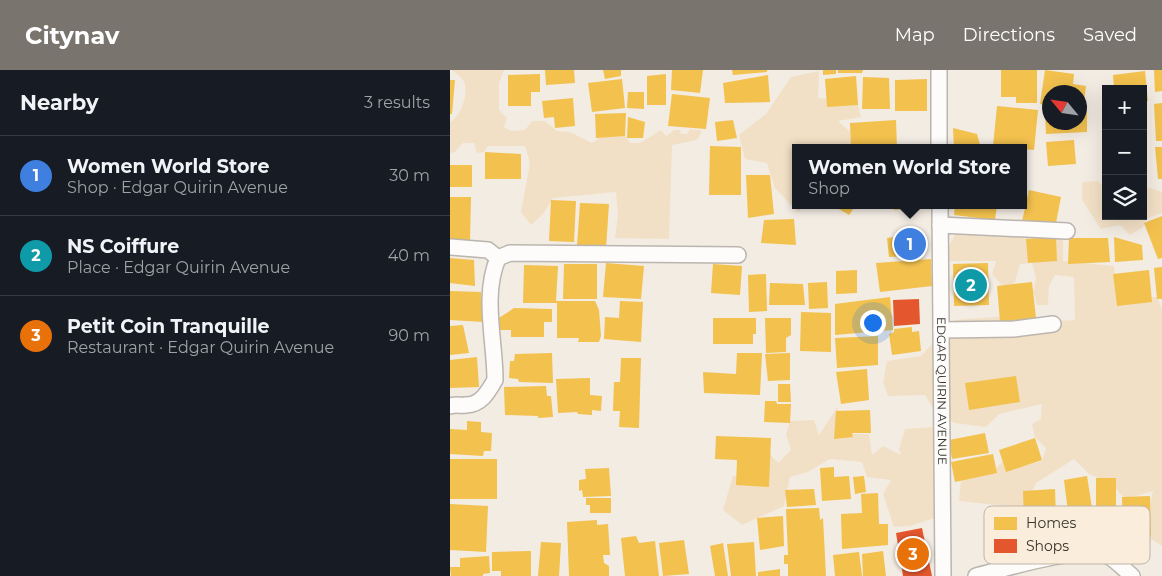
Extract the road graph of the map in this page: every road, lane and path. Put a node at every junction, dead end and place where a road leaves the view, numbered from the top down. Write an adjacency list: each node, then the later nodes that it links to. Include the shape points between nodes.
1 (939, 70): 2 (street)
2 (940, 144)
3 (940, 209): 4 (street, EDGAR QUIRIN AVENUE)
4 (940, 225): 5 (street); 10 (street, EDGAR QUIRIN AVENUE)
5 (1067, 231)
6 (450, 247): 8 (street, via 488,250)
7 (738, 254): 8 (street, via 510,253)
8 (498, 258): 11 (street, via 492,270 490,292 495,380 479,402)
9 (1053, 324): 10 (street, via 1014,329)
10 (940, 330): 14 (street, EDGAR QUIRIN AVENUE)
11 (450, 406)
12 (1028, 564): 15 (street)
13 (1118, 564): 16 (street)
14 (943, 576)
15 (976, 576)
16 (1132, 576)

